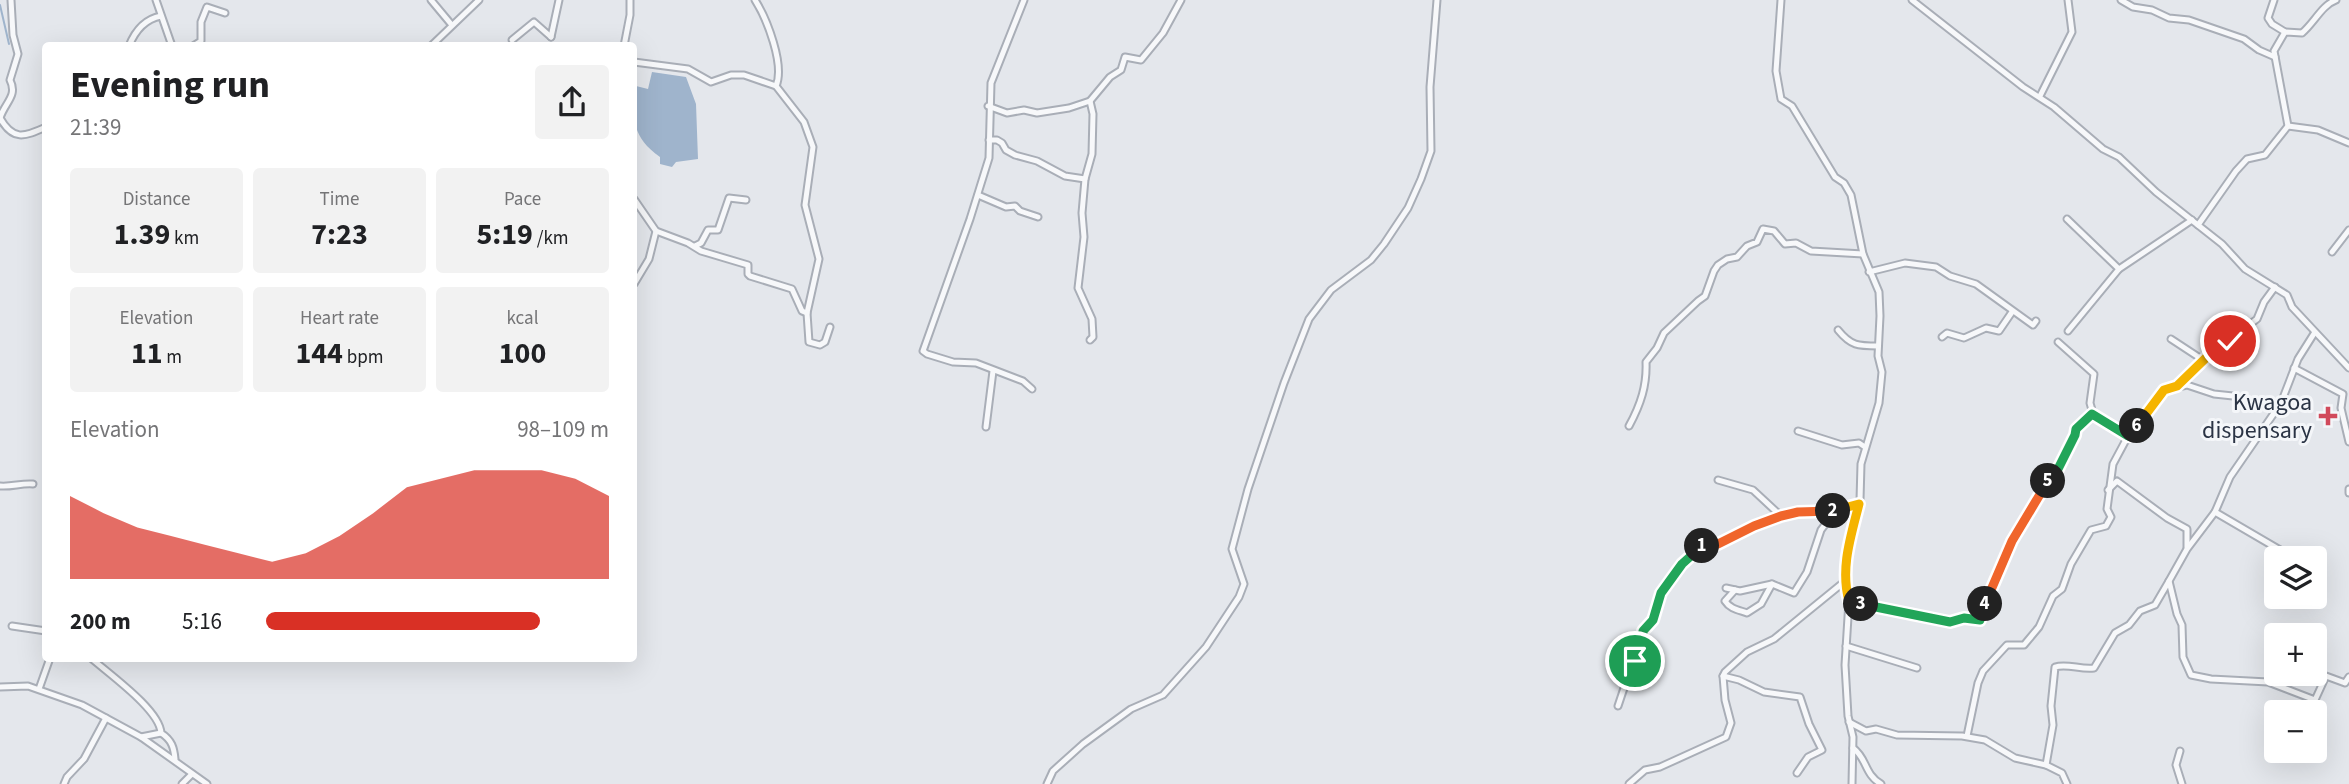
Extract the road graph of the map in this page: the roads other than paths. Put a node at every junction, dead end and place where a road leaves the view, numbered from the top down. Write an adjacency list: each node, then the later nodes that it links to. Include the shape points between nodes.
1 (11, 0): 36 (street, via 18,54 10,80 14,93)
2 (203, 0): 18 (street)
3 (431, 0): 22 (street)
4 (479, 0): 22 (street)
5 (559, 0): 24 (street, via 551,37 534,22)
6 (630, 0): 29 (street)
7 (755, 0): 32 (street, via 771,33 779,76)
8 (1024, 0): 35 (street, via 991,83)
9 (1181, 0): 34 (street, via 1149,52 1141,60 1125,57 1120,72)
10 (1437, 0): 127 (street, via 1430,75 1431,151 1422,180 1371,260 1331,290 1308,319 1248,489 1232,549 1244,584 1239,597 1206,647 1163,695 1131,709 1083,744 1053,771)
11 (1781, 0): 53 (street, via 1776,71 1781,99 1792,106 1851,195)
12 (1912, 0): 33 (street, via 2023,88)
13 (2068, 0): 33 (street, via 2072,32)
14 (2121, 0): 30 (street, via 2244,39)
15 (2274, 0): 23 (street, via 2268,18)
16 (2336, 0): 23 (street, via 2302,33)
17 (157, 3): 20 (street); 21 (street)
18 (206, 7): 19 (street); 27 (street)
19 (225, 13)
20 (161, 16): 21 (street); 26 (street)
21 (148, 20): 25 (street)
22 (451, 24): 28 (street)
23 (2285, 32): 30 (street)
24 (512, 40)
25 (131, 42)
26 (171, 42)
27 (199, 42)
28 (435, 42)
29 (625, 42)
30 (2275, 57): 37 (street)
31 (637, 63): 32 (street, via 688,69 711,82 744,75)
32 (776, 86): 59 (street, via 804,122 813,147 805,205 819,259)
33 (2040, 96): 47 (street)
34 (1090, 101): 35 (street, via 1037,113 1007,113); 41 (street, via 1092,154)
35 (988, 106): 39 (street)
36 (0, 118): 38 (street, via 18,135)
37 (2288, 126): 40 (street, via 2318,130); 48 (street, via 2265,155 2247,159 2235,171)
38 (42, 129)
39 (989, 140): 41 (street, via 1065,176); 42 (street, via 989,158)
40 (2349, 143)
41 (1084, 179): 67 (street, via 1078,288 1092,319)
42 (978, 195): 45 (street); 73 (street, via 923,351)
43 (746, 200): 51 (street, via 729,198 718,230 708,230)
44 (637, 202): 50 (street)
45 (1038, 217)
46 (2067, 219): 54 (street)
47 (2192, 220): 48 (street); 54 (street)
48 (2198, 225): 57 (street, via 2245,269)
49 (2349, 230): 52 (street)
50 (656, 231): 51 (street); 56 (street, via 649,259)
51 (695, 246): 59 (street, via 748,265 750,276 792,289)
52 (2332, 252)
53 (1863, 254): 55 (street); 78 (street, via 1811,251 1796,243 1785,244 1774,231 1763,229 1757,242 1718,265 1705,296 1660,339 1646,362 1643,396)
54 (2119, 269): 63 (street)
55 (1869, 272): 58 (street, via 1905,263 1937,267 1976,284); 69 (street, via 1879,292)
56 (637, 279)
57 (2275, 287): 64 (street, via 2287,295); 70 (street, via 2257,319)
58 (2012, 312): 60 (street, via 2033,325); 65 (street, via 2000,331 1986,328 1964,338 1947,333)
59 (807, 313): 61 (street, via 812,345 825,342)
60 (2036, 321)
61 (830, 327)
62 (1838, 330): 69 (street, via 1847,342)
63 (2068, 331)
64 (2315, 332): 71 (street); 72 (street)
65 (1942, 337)
66 (2171, 339): 70 (street)
67 (1090, 340)
68 (2058, 342): 77 (street, via 2094,374)
69 (1878, 346): 83 (street, via 1882,372 1879,403)
70 (2203, 360): 74 (street)
71 (2348, 366)
72 (2294, 368): 76 (street); 82 (street, via 2343,394 2341,408)
73 (993, 371): 75 (street); 79 (street)
74 (2177, 386): 76 (street, via 2196,386 2250,403); 81 (street, via 2164,390)
75 (1032, 389)
76 (2281, 402): 90 (street, via 2230,477)
77 (2092, 414): 81 (street); 99 (street, via 2076,429 2057,471 2012,541 1980,620 1950,622)
78 (1629, 426)
79 (986, 427)
80 (1798, 431): 83 (street)
81 (2128, 436): 87 (street, via 2113,464)
82 (2349, 442)
83 (1865, 447): 88 (street)
84 (1718, 480): 91 (street, via 1753,490)
85 (33, 484): 86 (street)
86 (0, 486)
87 (2108, 489): 93 (street, via 2117,481 2187,529); 115 (street, via 2111,517 2106,526 2091,530 2039,627 2024,645 2007,645 1983,671)
88 (1859, 504): 89 (street); 95 (street)
89 (1836, 510): 91 (street); 96 (street, via 1821,530 1807,572 1794,593)
90 (2215, 512): 92 (street); 93 (street)
91 (1781, 516): 110 (street, via 1718,544 1703,546 1682,564 1661,593 1653,620 1643,631 1641,654 1631,667)
92 (2273, 546)
93 (2187, 549): 94 (street)
94 (2169, 581): 107 (street, via 2182,625 2183,657 2191,675 2267,682 2315,700 2326,676 2345,683); 119 (street, via 2155,605 2140,611 2115,633 2095,668 2055,667)
95 (1844, 582): 99 (street); 106 (street, via 1774,639 1747,652)
96 (1772, 584): 98 (street); 98 (street, via 1761,604 1747,613 1726,604)
97 (1726, 588): 98 (street)
98 (1735, 590)
99 (1849, 601): 102 (street)
100 (12, 626): 101 (street)
101 (42, 630)
102 (1846, 646): 105 (street); 112 (street)
103 (49, 662): 109 (street)
104 (95, 662): 113 (street, via 152,713 161,724)
105 (1917, 668)
106 (1723, 676): 121 (street, via 1764,692 1800,696 1822,750 1808,757); 128 (street, via 1731,723 1726,737 1645,770)
107 (2349, 677)
108 (0, 687): 109 (street)
109 (39, 690): 111 (street)
110 (1618, 706)
111 (106, 718): 114 (street); 122 (street, via 84,759)
112 (1849, 722): 115 (street, via 1866,731 1897,735); 116 (street)
113 (161, 733): 114 (street); 118 (street, via 174,747)
114 (141, 737): 118 (street)
115 (1967, 737): 119 (street, via 1985,740 2015,758)
116 (1853, 748): 129 (street); 130 (street, via 1870,777)
117 (2180, 751): 132 (street, via 2176,765)
118 (175, 760): 120 (street)
119 (2046, 765): 131 (street, via 2062,774)
120 (191, 774): 125 (street); 126 (street)
121 (1797, 774)
122 (67, 776): 123 (street); 124 (street)
123 (64, 784)
124 (71, 784)
125 (182, 784)
126 (207, 784)
127 (1047, 784)
128 (1629, 784)
129 (1852, 784)
130 (1881, 784)
131 (2067, 784)
132 (2182, 784)

